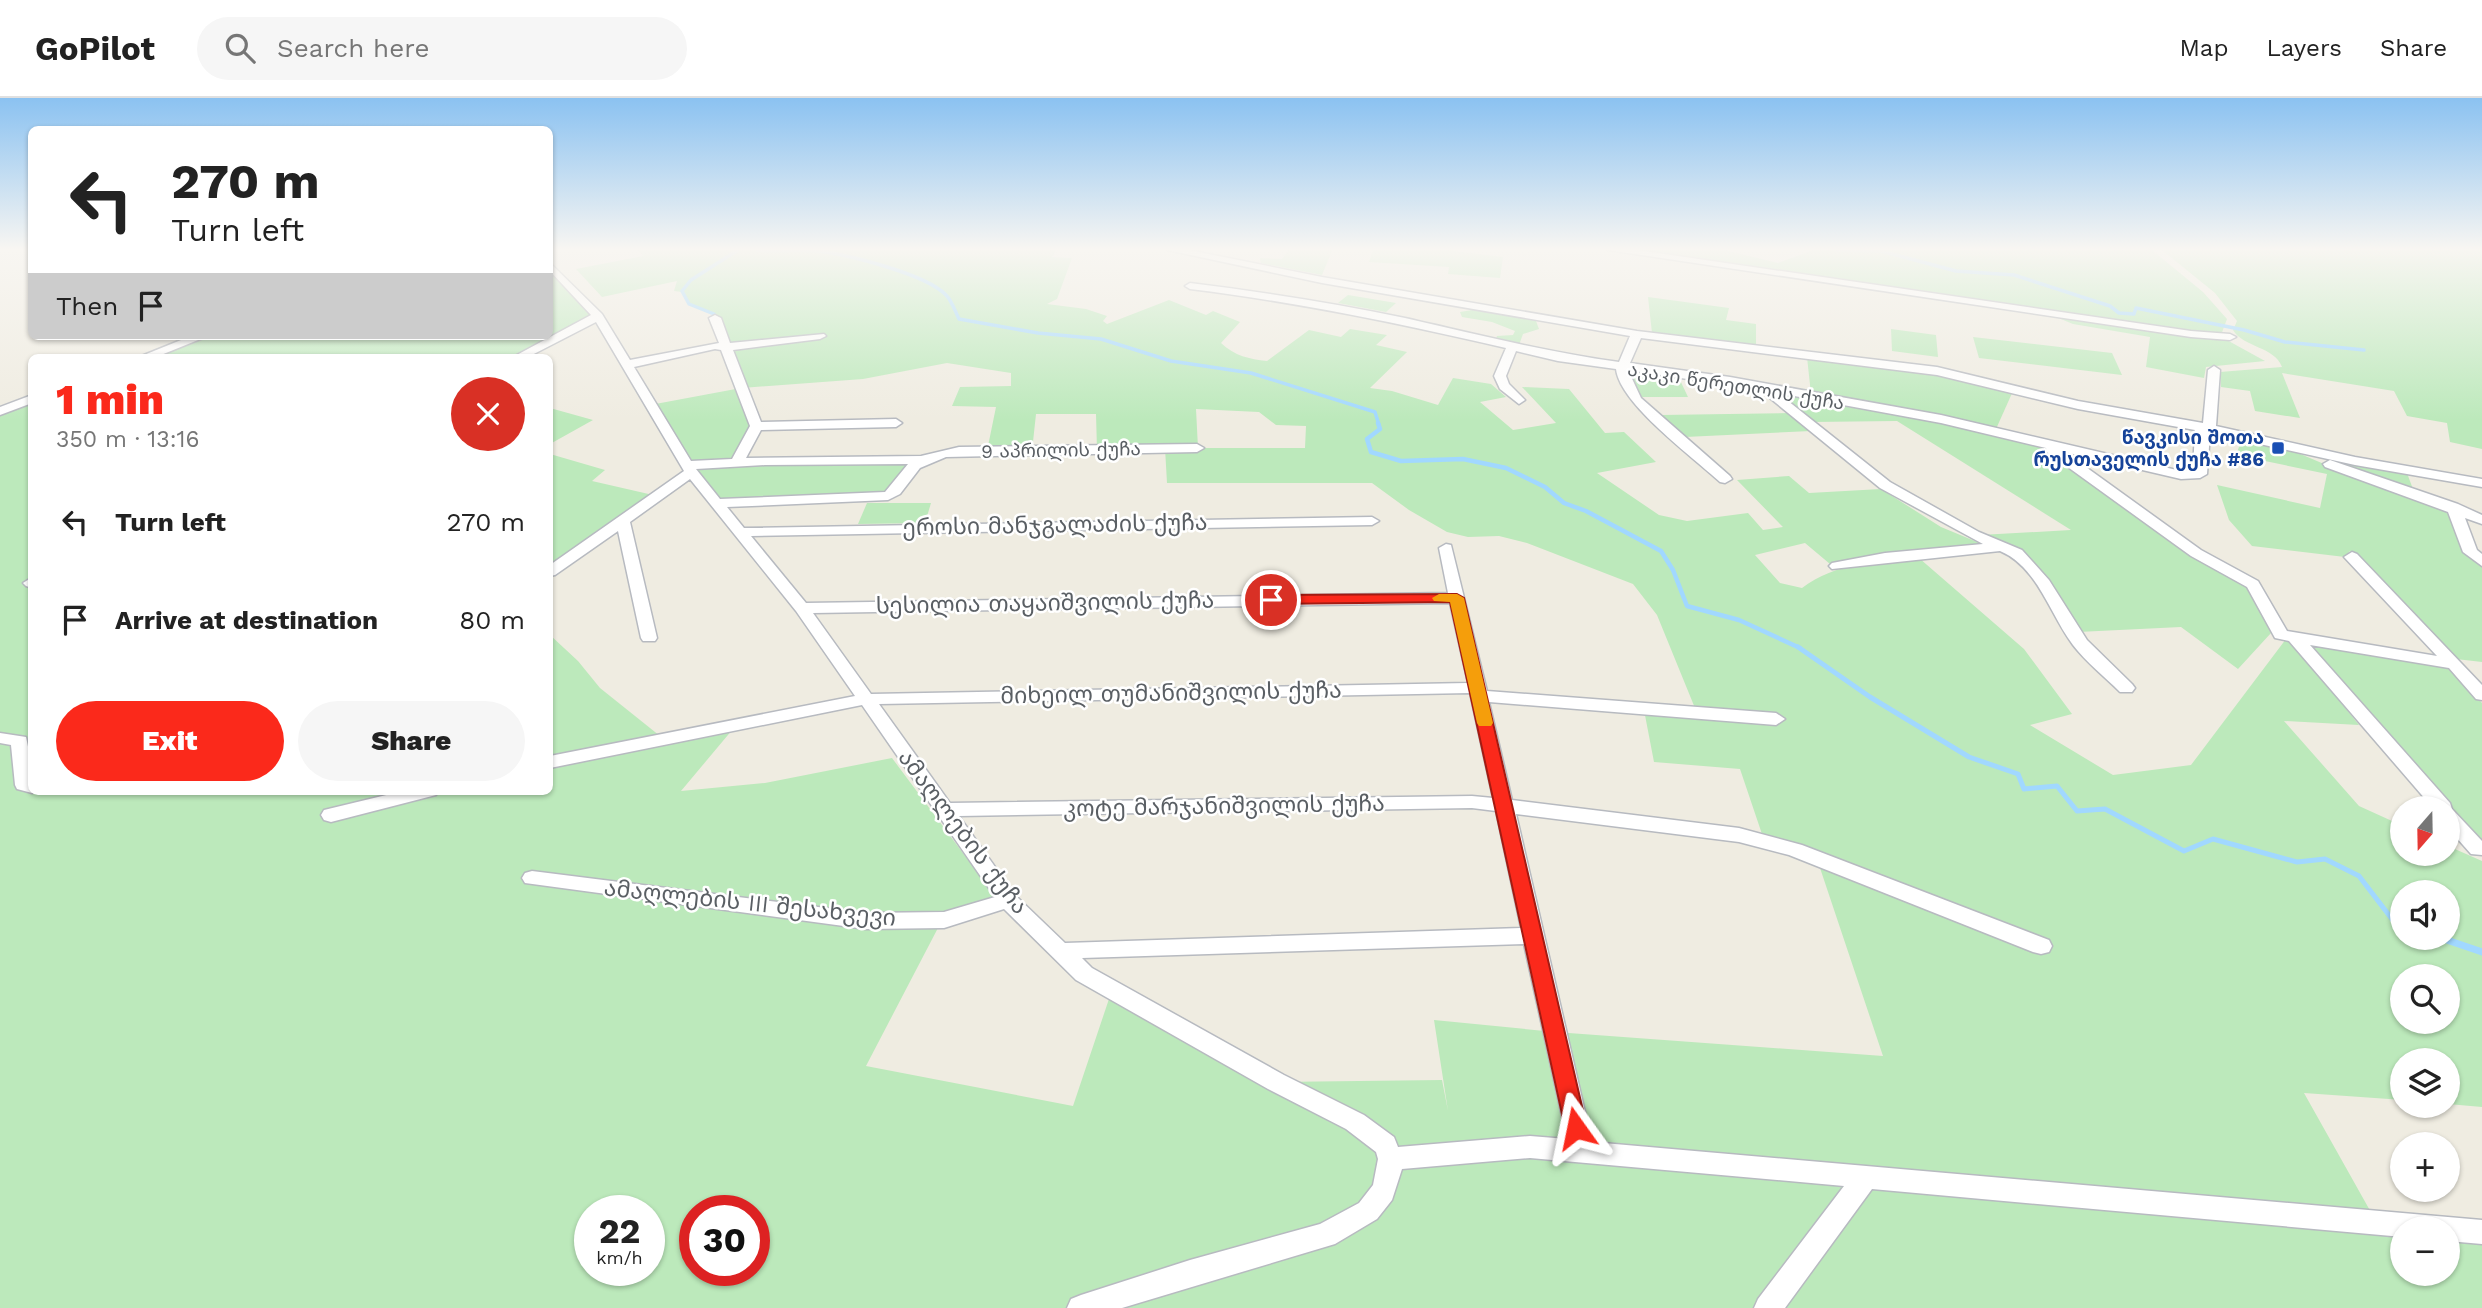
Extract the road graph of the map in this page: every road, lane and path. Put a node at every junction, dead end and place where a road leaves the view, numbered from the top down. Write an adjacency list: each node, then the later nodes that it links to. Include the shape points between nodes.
1 (589, 306): 5 (street, ამაღლების ქუჩა)
2 (1323, 306): 14 (street, აკაკი წერეთლის ქუჩა)
3 (1478, 306): 7 (street)
4 (2002, 306): 9 (street)
5 (598, 316): 10 (street); 17 (street, ამაღლების ქუჩა)
6 (715, 318): 13 (street)
7 (1637, 334): 18 (street); 26 (street, via 1937,371 2078,405)
8 (820, 336): 13 (street)
9 (2230, 337)
10 (553, 339)
11 (191, 340): 15 (street)
12 (552, 340): 16 (street)
13 (726, 346): 17 (street); 25 (street)
14 (1512, 347): 18 (street, აკაკი წერეთლის ქუჩა); 22 (street, via 1500,376)
15 (153, 354)
16 (525, 354)
17 (626, 365): 32 (street, ამაღლების ქუჩა)
18 (1622, 368): 20 (street, აკაკი წერეთლის ქუჩა); 33 (street, via 1636,400)
19 (2214, 370): 26 (street, აკაკი წერეთლის ქუჩა)
20 (1763, 387): 27 (street, აკაკი წერეთლის ქუჩა, via 1941,419); 41 (street, via 1885,485)
21 (28, 400): 23 (street)
22 (1519, 400)
23 (0, 411)
24 (895, 423): 25 (street)
25 (756, 426): 31 (street)
26 (2206, 428): 27 (street, აკაკი წერეთლის ქუჩა, via 2200,474 2193,476); 28 (street)
27 (2046, 445): 49 (street, via 2196,553 2253,584 2281,635)
28 (2291, 447): 34 (street); 36 (street, via 2356,475)
29 (1197, 448): 30 (street, 9 აპრილის ქუჩა, via 959,451)
30 (926, 460): 31 (street, 9 აპრილის ქუჩა); 35 (street, 9 აპრილის ქუჩა, via 913,466 888,496)
31 (737, 461): 32 (street, 9 აპრილის ქუჩა)
32 (689, 469): 35 (street, ამაღლების ქუჩა); 38 (street)
33 (1725, 479)
34 (2482, 483)
35 (718, 503): 40 (street, ამაღლების ქუჩა)
36 (2453, 507): 37 (street); 44 (street, via 2470,552)
37 (2482, 520)
38 (623, 521): 46 (street); 50 (street)
39 (1372, 521): 40 (street, ეროსი მანჯგალაძის ქუჩა)
40 (739, 532): 48 (street, ამაღლების ქუჩა)
41 (2002, 547): 45 (street); 52 (street, via 2017,553 2044,583 2080,643)
42 (1446, 548): 47 (street)
43 (2352, 557): 51 (street)
44 (2482, 561)
45 (1837, 566)
46 (553, 570)
47 (1457, 598): 48 (street, სესილია თაყაიშვილის ქუჩა); 53 (street)
48 (802, 608): 55 (street, ამაღლების ქუჩა)
49 (2294, 637): 51 (street); 61 (street)
50 (649, 638)
51 (2454, 664): 54 (street)
52 (2126, 688)
53 (1478, 692): 55 (street, მიხეილ თუმანიშვილის ქუჩა); 56 (street, მიხეილ თუმანიშვილის ქუჩა); 62 (street)
54 (2482, 695)
55 (866, 699): 58 (street, მიხეილ თუმანიშვილის ქუჩა); 63 (street, ამაღლების ქუჩა)
56 (1776, 719)
57 (2, 738): 59 (street, via 20,741 24,785)
58 (553, 761)
59 (28, 786)
60 (413, 795): 64 (street)
61 (2433, 796)
62 (1504, 807): 63 (street, კოტე მარჯანიშვილის ქუჩა, via 1472,802); 69 (street); 70 (street, კოტე მარჯანიშვილის ქუჩა, via 1765,840)
63 (944, 810): 68 (street, ამაღლების ქუჩა)
64 (331, 815)
65 (2460, 829): 66 (street)
66 (2477, 849)
67 (532, 878): 68 (street, ამაღლების III შესახვევი, via 866,921 944,920)
68 (1008, 900): 71 (street, ამაღლების ქუჩა)
69 (1533, 936): 71 (street); 72 (street)
70 (2040, 946)
71 (1058, 951): 73 (street, ამაღლების ქუჩა, via 1084,974 1373,1134)
72 (1582, 1152): 73 (street, via 1530,1147); 74 (street)
73 (1391, 1159): 78 (street, via 1383,1192 1368,1211 1326,1235)
74 (1867, 1177): 75 (street); 79 (street)
75 (2390, 1224)
76 (2460, 1230): 77 (street)
77 (2482, 1232)
78 (1081, 1308)
79 (1768, 1308)

